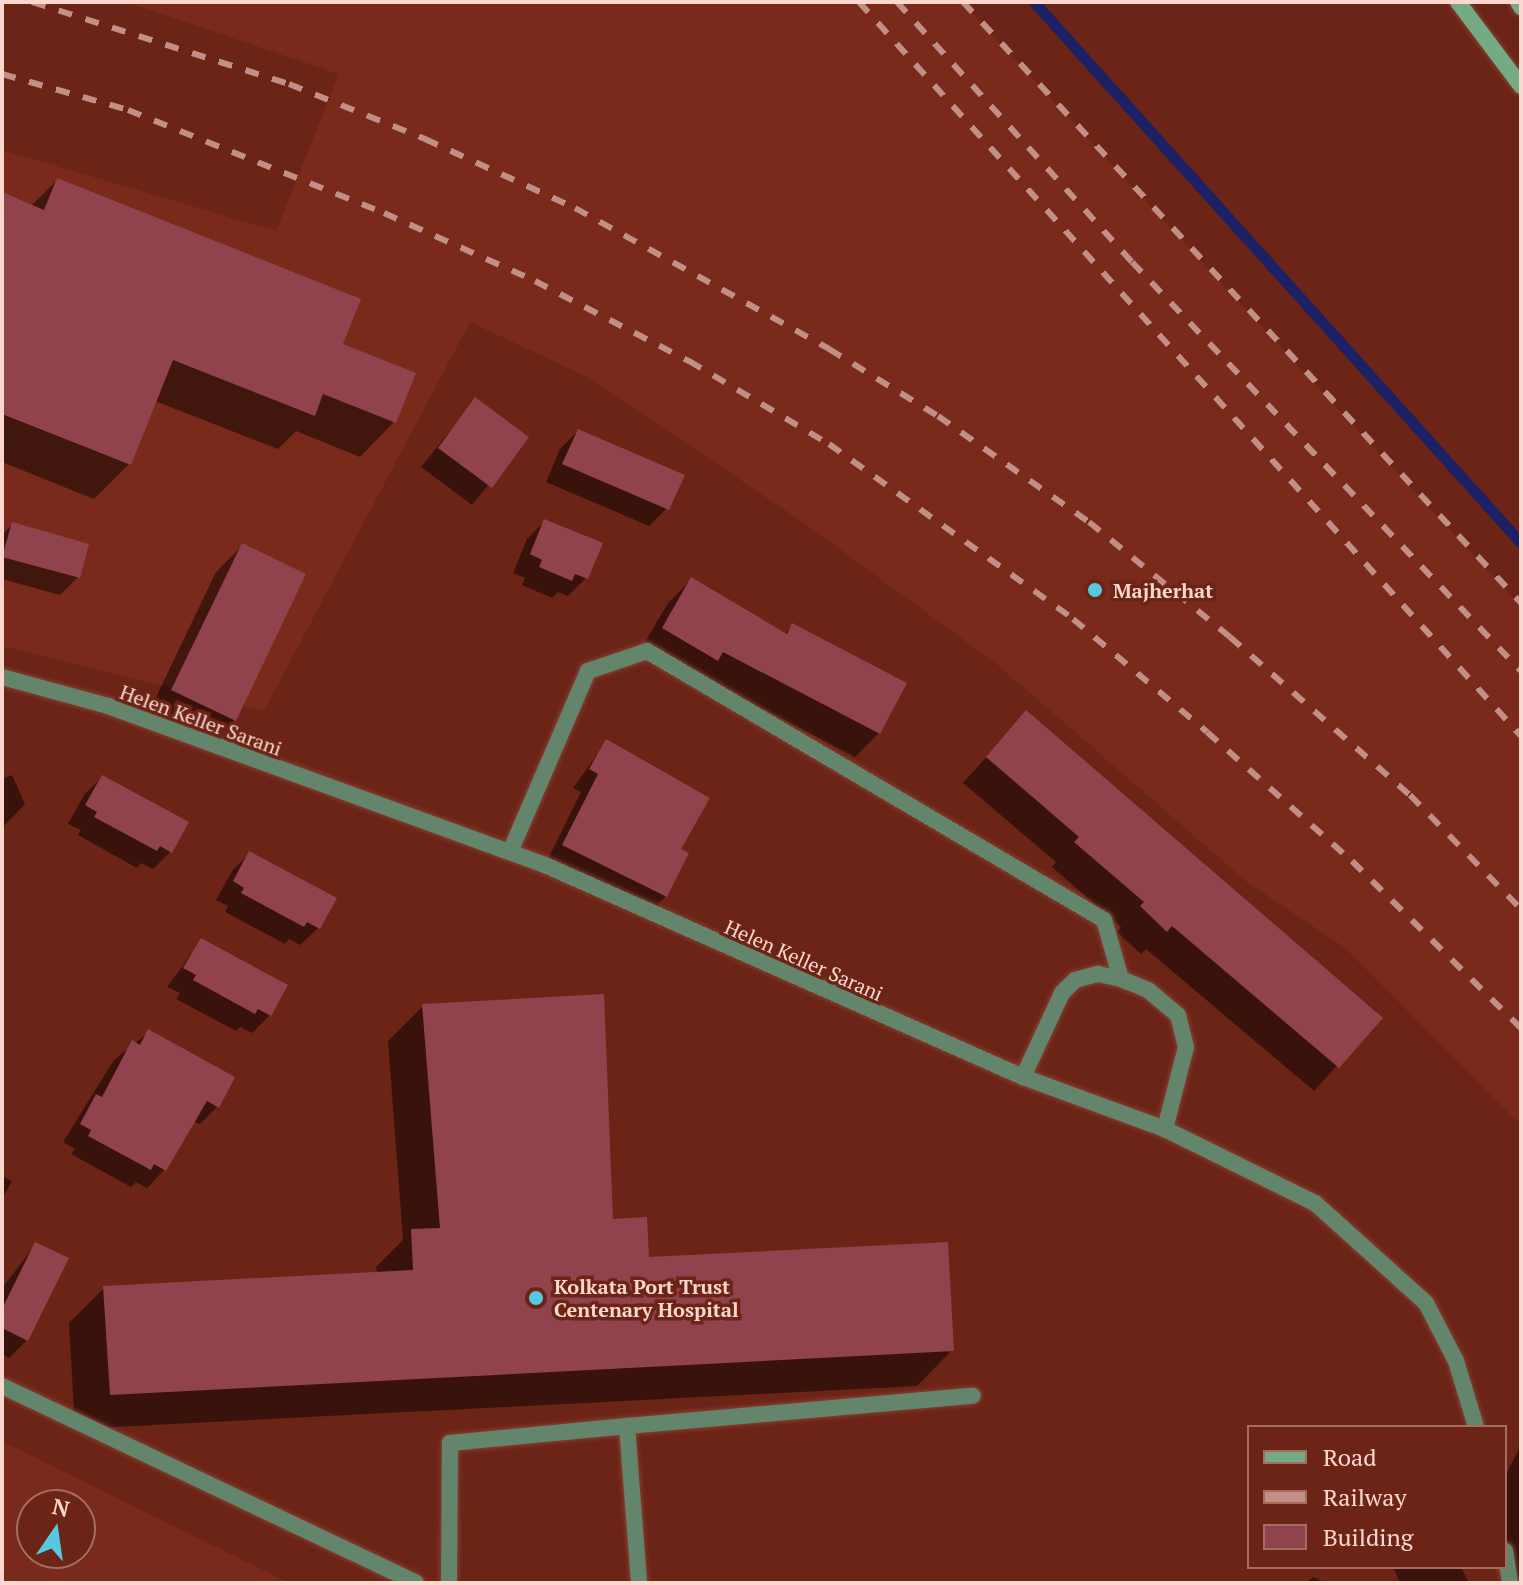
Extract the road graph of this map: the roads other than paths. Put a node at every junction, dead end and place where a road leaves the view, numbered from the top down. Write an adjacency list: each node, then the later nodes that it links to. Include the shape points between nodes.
1 (1458, 2): 2 (main road)
2 (1521, 86)
3 (2, 677): 4 (street, Helen Keller Sarani, via 108,706)
4 (510, 852): 5 (street, via 588,671 647,651 1104,920); 6 (street, Helen Keller Sarani)
5 (1121, 979): 6 (street, via 1098,974 1075,980 1062,993); 7 (street, via 1148,990 1178,1015 1186,1047)
6 (1023, 1077): 7 (street, Helen Keller Sarani)
7 (1165, 1129): 10 (street, Helen Keller Sarani, via 1315,1203 1426,1303 1456,1361)
8 (2, 1386): 12 (street)
9 (973, 1396): 11 (street)
10 (1475, 1425)
11 (627, 1426): 13 (street, via 450,1443); 14 (street)
12 (416, 1583)
13 (449, 1583)
14 (639, 1583)

